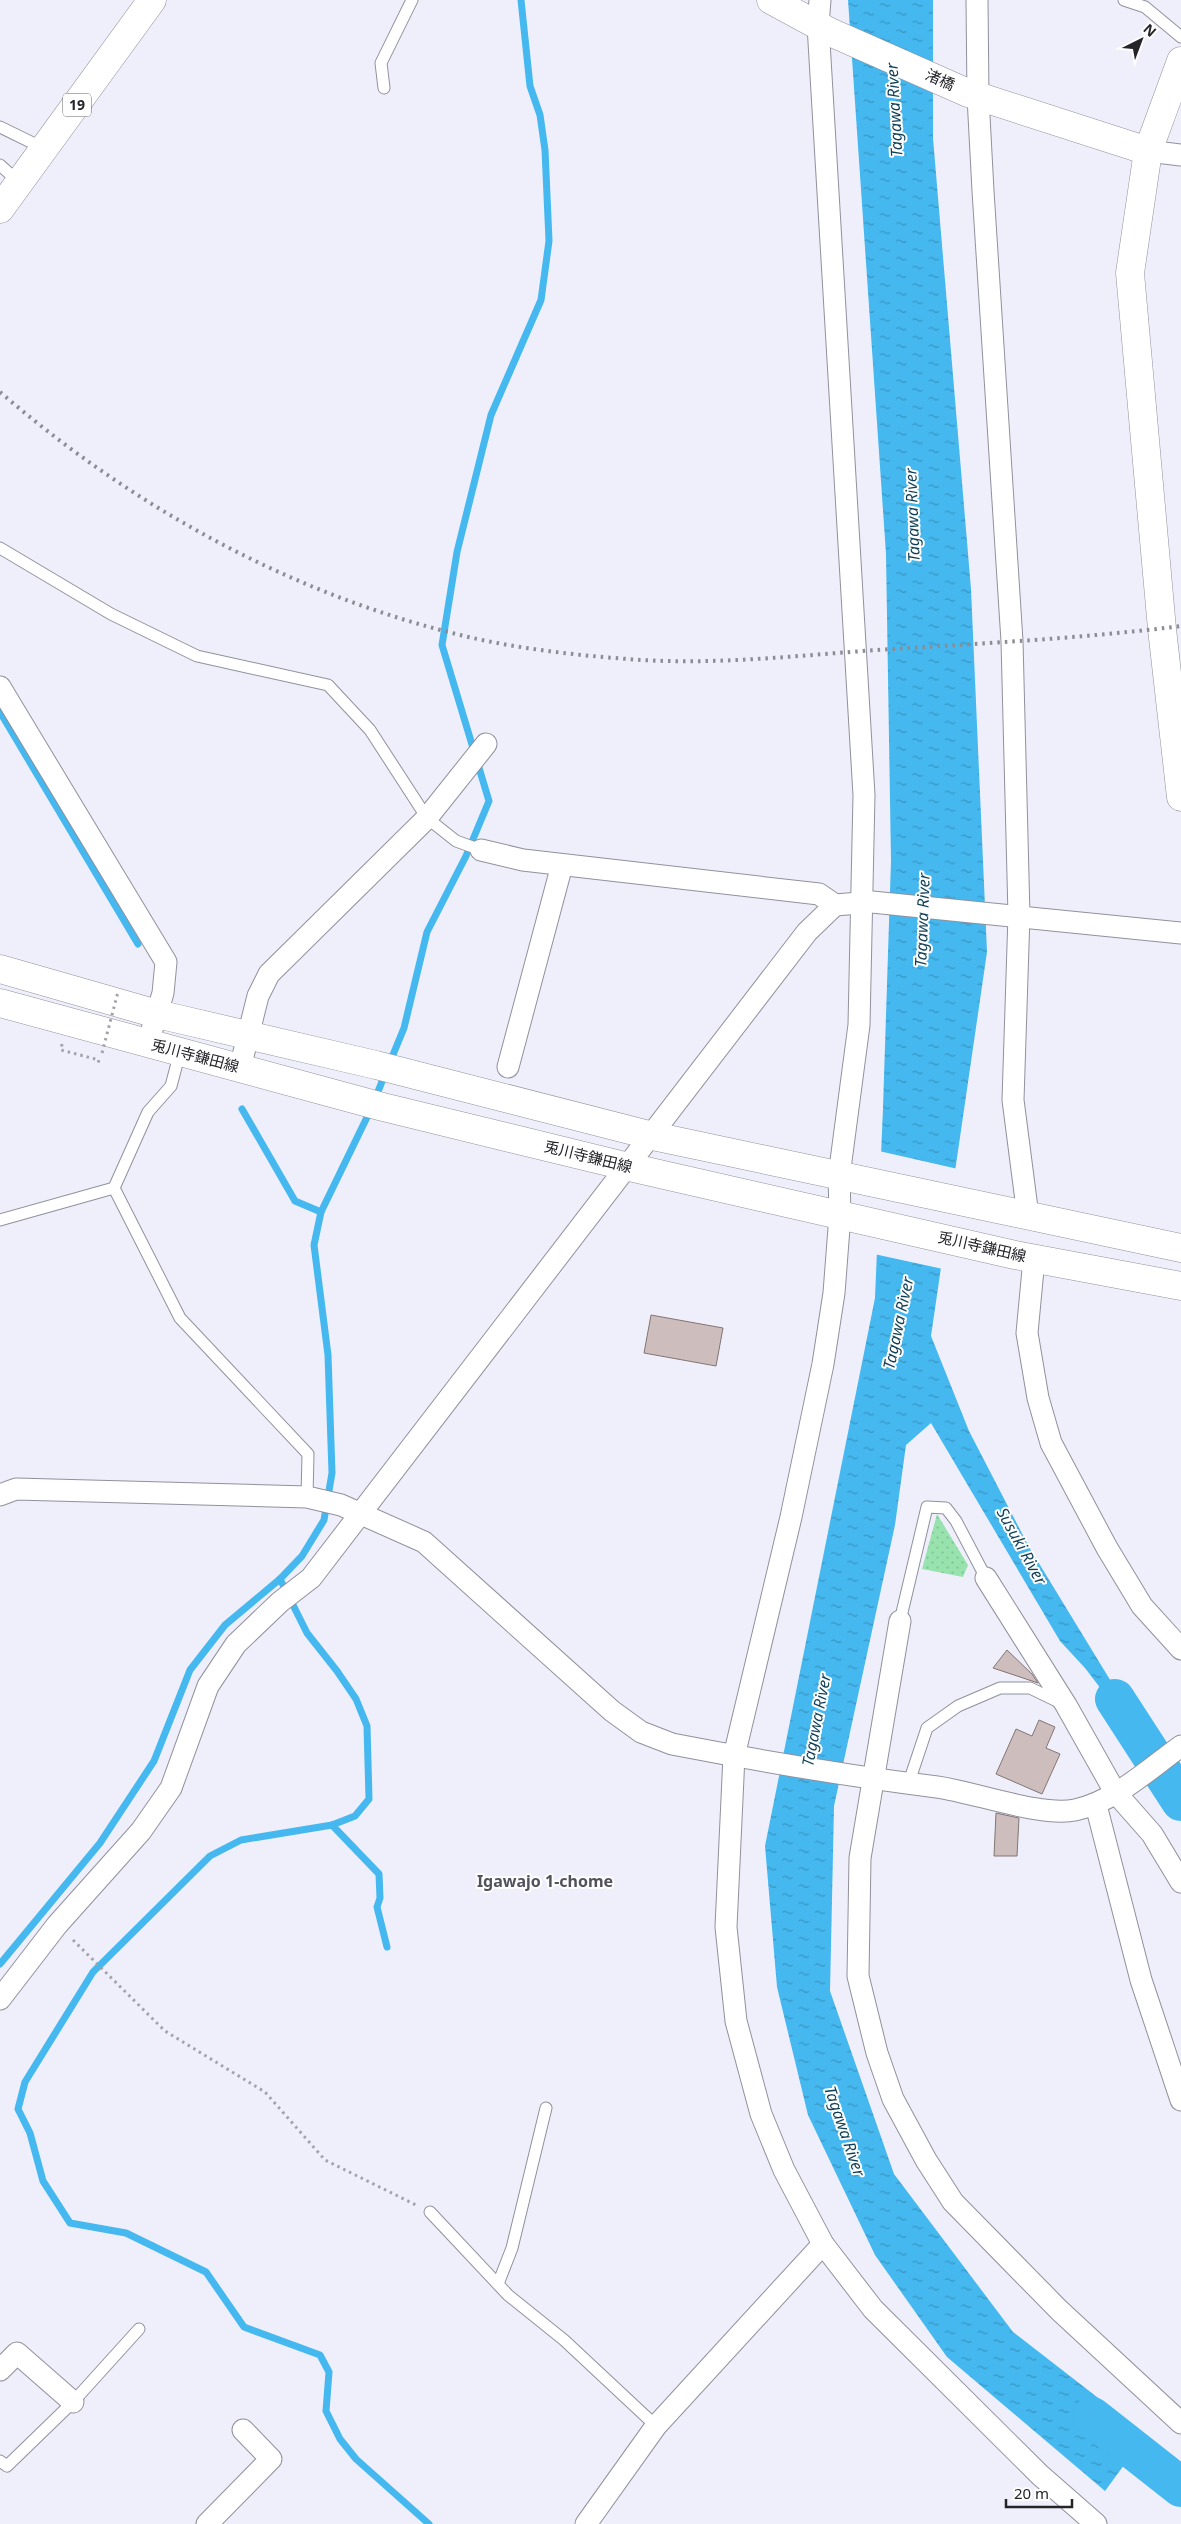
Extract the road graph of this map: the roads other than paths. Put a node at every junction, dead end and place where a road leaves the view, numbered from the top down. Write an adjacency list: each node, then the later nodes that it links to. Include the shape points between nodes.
1 (152, 0): 12 (main road, 19)
2 (412, 0): 9 (lane, via 381,63)
3 (771, 0): 6 (main road, 渚橋)
4 (977, 0): 10 (street)
5 (1124, 0): 7 (lane, via 1145,6)
6 (822, 19): 10 (main road, 渚橋); 24 (street)
7 (1181, 37)
8 (1181, 61): 13 (main road)
9 (384, 88)
10 (973, 95): 13 (main road, 渚橋); 26 (street, via 1012,641)
11 (0, 127): 12 (lane)
12 (45, 149): 15 (main road, 19)
13 (1148, 151): 14 (street); 20 (main road, via 1130,273)
14 (1181, 155)
15 (10, 174): 16 (main road, 19)
16 (0, 209)
17 (0, 548): 21 (lane, via 111,614 197,656 328,684 370,730)
18 (0, 688): 30 (street, via 166,962)
19 (486, 744): 21 (street)
20 (1181, 797)
21 (427, 818): 22 (lane, via 456,841); 31 (street, via 269,974 258,996)
22 (481, 850): 23 (street)
23 (562, 865): 25 (street, via 819,894); 34 (street)
24 (868, 903): 25 (street); 26 (street); 38 (street)
25 (836, 905): 36 (street, via 807,932)
26 (1015, 915): 27 (street); 40 (street, via 1013,1100)
27 (1181, 933)
28 (0, 969): 30 (main road, 兎川寺鎌田線)
29 (0, 1003): 32 (main road, 兎川寺鎌田線)
30 (157, 1014): 31 (main road, 兎川寺鎌田線); 32 (street)
31 (249, 1037): 35 (street); 36 (main road, 兎川寺鎌田線, via 387,1068)
32 (148, 1043): 33 (main road, 兎川寺鎌田線)
33 (180, 1052): 35 (main road, 兎川寺鎌田線); 39 (lane, via 171,1086 148,1112)
34 (508, 1067)
35 (240, 1068): 37 (main road, 兎川寺鎌田線)
36 (652, 1136): 37 (street); 38 (main road, 兎川寺鎌田線)
37 (629, 1167): 41 (main road, 兎川寺鎌田線); 48 (street)
38 (845, 1178): 40 (main road, 兎川寺鎌田線); 41 (street)
39 (114, 1188): 42 (lane); 47 (lane, via 180,1318 308,1454)
40 (1022, 1215): 43 (main road, 兎川寺鎌田線)
41 (845, 1216): 44 (main road, 兎川寺鎌田線); 54 (street, via 823,1364)
42 (0, 1220)
43 (1181, 1248)
44 (1025, 1257): 45 (main road, 兎川寺鎌田線); 51 (street, via 1028,1333 1038,1398 1051,1443 1142,1606)
45 (1181, 1286)
46 (0, 1495): 47 (street, via 16,1489)
47 (312, 1498): 48 (street)
48 (361, 1513): 54 (street, via 424,1542 612,1711 642,1732 672,1744); 60 (street, via 311,1578 236,1644 208,1686 171,1788 140,1831 57,1925)
49 (986, 1578): 50 (lane, via 946,1508 927,1507); 52 (street)
50 (900, 1621): 55 (street)
51 (1181, 1649)
52 (1066, 1705): 56 (lane, via 1030,1688 1000,1688 958,1706 927,1728); 57 (street)
53 (1181, 1746): 57 (street)
54 (741, 1757): 55 (street); 64 (street, via 726,1927 736,2021 761,2114 784,2170)
55 (868, 1776): 56 (street); 69 (street, via 860,1858 858,1976 877,2053 893,2098 953,2202 1059,2310)
56 (908, 1785): 58 (street, via 938,1787 1047,1810 1073,1811)
57 (1121, 1788): 58 (street); 59 (street)
58 (1096, 1804): 61 (street, via 1141,1980)
59 (1181, 1882)
60 (0, 1998)
61 (1181, 2100)
62 (546, 2108): 65 (lane, via 512,2248)
63 (430, 2212): 65 (lane)
64 (823, 2244): 70 (street); 75 (street, via 873,2310 1040,2475)
65 (498, 2284): 70 (lane)
66 (139, 2329): 68 (lane)
67 (0, 2370): 68 (street, via 17,2353)
68 (73, 2402): 72 (lane, via 7,2466)
69 (1181, 2423)
70 (656, 2426): 74 (street)
71 (243, 2430): 73 (street, via 271,2459)
72 (0, 2461)
73 (207, 2524)
74 (586, 2524)
75 (1096, 2524)

